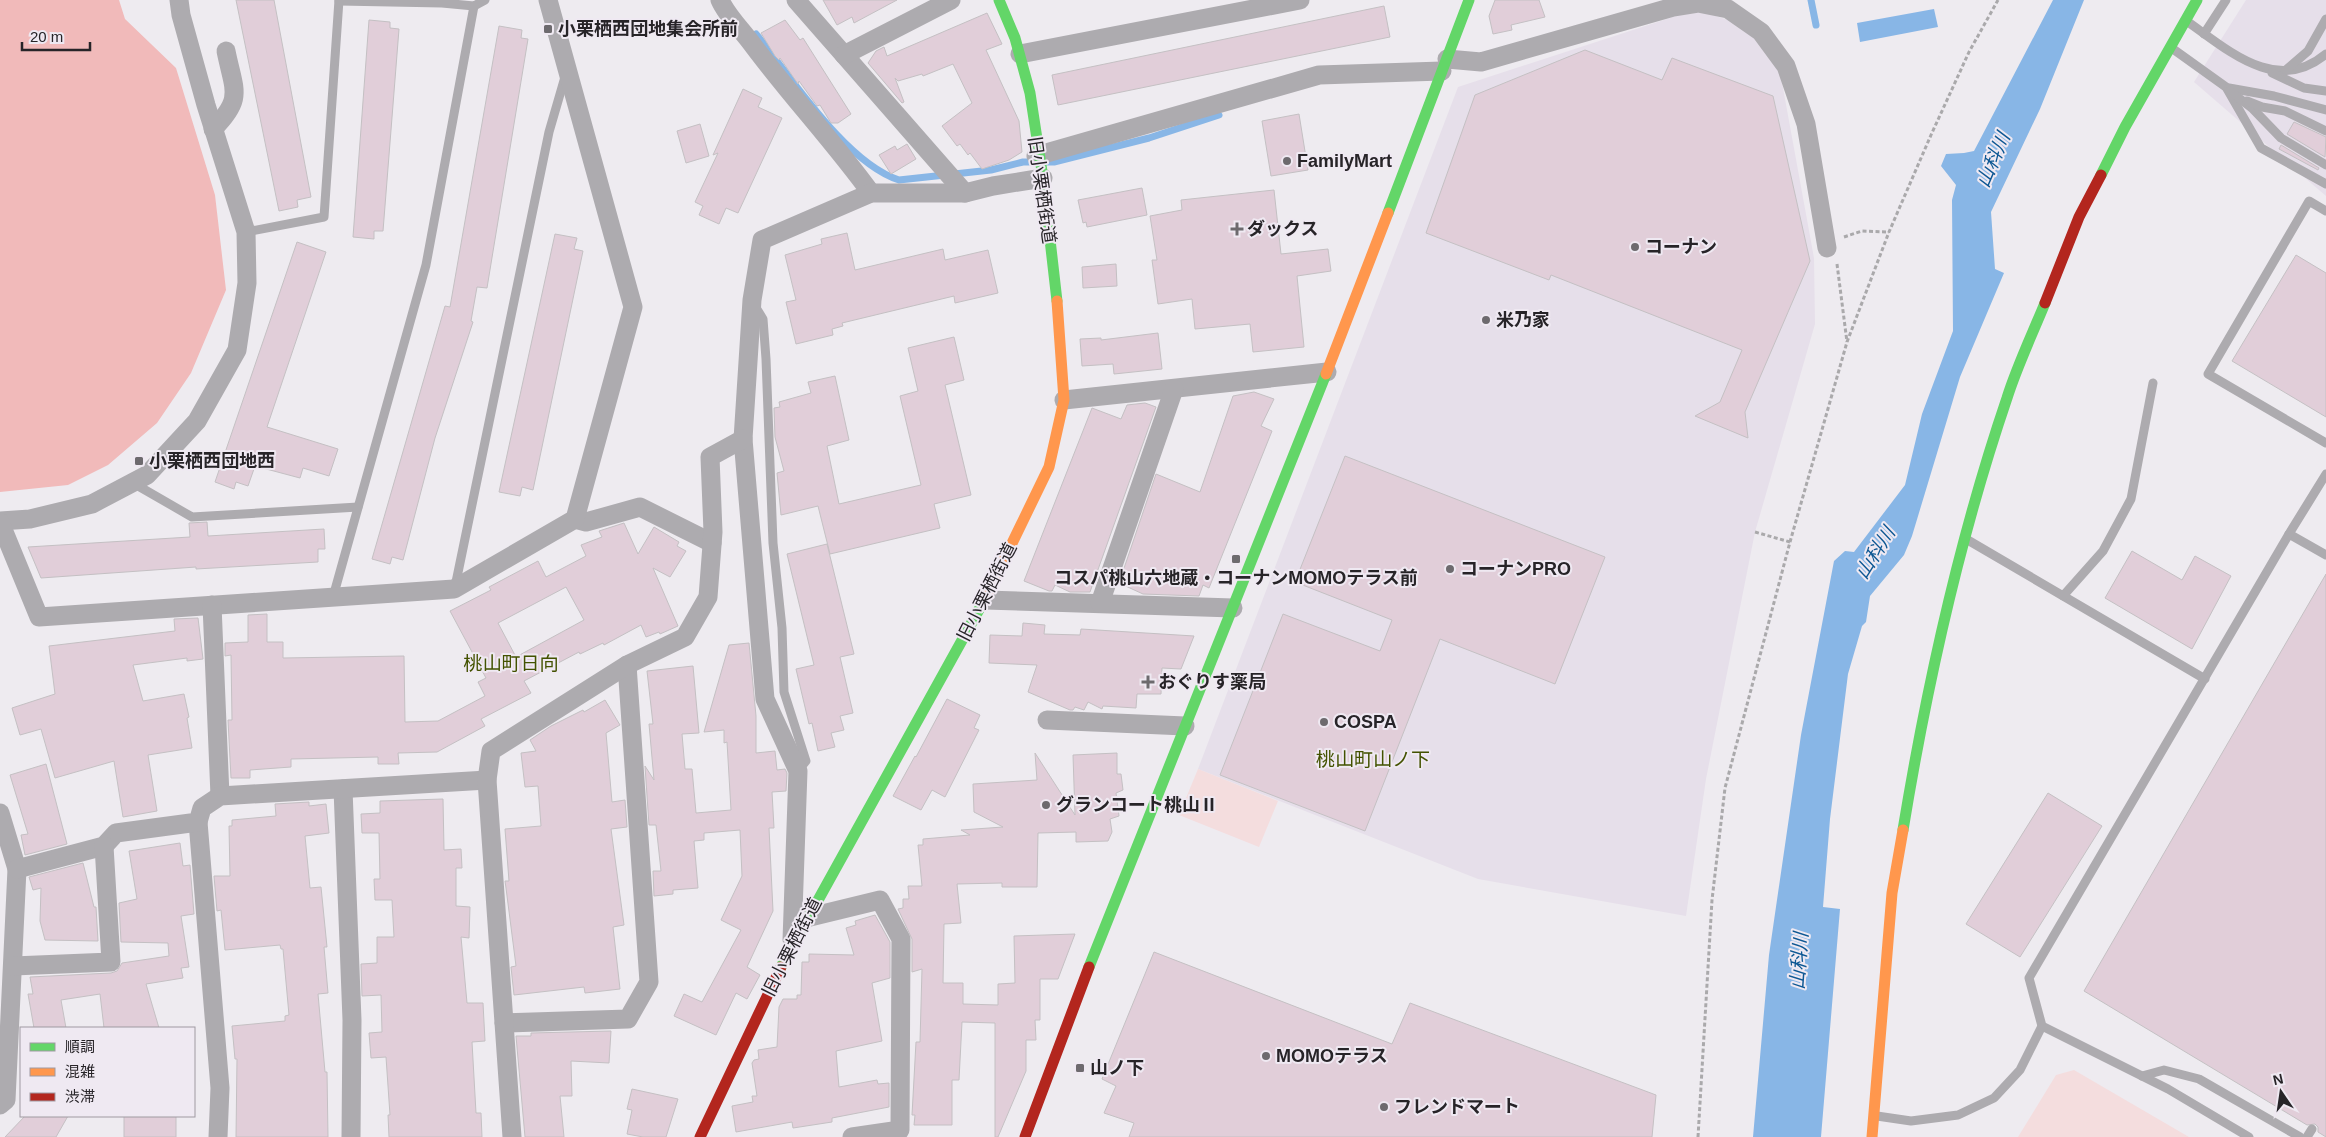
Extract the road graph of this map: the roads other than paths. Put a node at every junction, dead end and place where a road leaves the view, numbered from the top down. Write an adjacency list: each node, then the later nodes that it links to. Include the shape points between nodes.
1 (179, 0): 31 (street)
2 (339, 0): 13 (lane); 40 (lane, via 324,217)
3 (484, 0): 14 (lane)
4 (548, 0): 25 (street)
5 (720, 0): 38 (street)
6 (796, 0): 22 (street)
7 (951, 0): 22 (street)
8 (999, 0): 20 (street, 旧小栗栖街道)
9 (1300, 0): 20 (street)
10 (1469, 0): 23 (street)
11 (2197, 0): 16 (street)
12 (2226, 0): 17 (lane)
13 (442, 1): 14 (lane)
14 (474, 6): 51 (lane, via 426,265)
15 (2326, 19): 26 (lane, via 2308,50)
16 (2185, 21): 17 (lane); 18 (street)
17 (2204, 34): 24 (lane, via 2246,62)
18 (2170, 47): 27 (lane); 55 (street, via 2079,218 2007,397)
19 (226, 51): 31 (street, via 236,99 227,115)
20 (1020, 54): 33 (street, 旧小栗栖街道, via 1032,105)
21 (2326, 54): 26 (lane, via 2314,64)
22 (844, 55): 37 (street)
23 (1444, 65): 33 (street, via 1319,75); 41 (street, via 1481,62 1673,7 1698,4 1728,9 1761,32 1786,66 1806,124); 43 (street)
24 (2264, 69): 26 (lane); 28 (lane, via 2304,88)
25 (567, 70): 52 (street, via 632,307); 58 (lane, via 549,132)
26 (2284, 72)
27 (2226, 87): 29 (lane); 30 (lane); 36 (lane, via 2261,148)
28 (2326, 91)
29 (2239, 98): 32 (lane, via 2285,111); 34 (lane, via 2281,138)
30 (2326, 110)
31 (213, 129): 40 (street)
32 (2326, 131)
33 (1037, 157): 35 (street, 旧小栗栖街道)
34 (2326, 165)
35 (1042, 177): 37 (street); 46 (street, 旧小栗栖街道, via 1059,319)
36 (2326, 184)
37 (962, 190): 38 (street)
38 (871, 194): 42 (street, via 762,240)
39 (2326, 211): 48 (lane, via 2309,201 2208,374)
40 (246, 232): 50 (street, via 247,283 236,350 198,421 147,475)
41 (1835, 250)
42 (752, 300): 47 (street); 69 (lane, via 763,319 773,543 782,628 784,692 806,761)
43 (1326, 372): 45 (street); 64 (street)
44 (2152, 383): 59 (lane, via 2131,499 2103,552)
45 (1174, 389): 46 (street); 62 (street)
46 (1064, 400): 61 (street, 旧小栗栖街道, via 1049,467)
47 (743, 439): 56 (street, via 710,457); 69 (street, via 765,699)
48 (2326, 443)
49 (2326, 474): 54 (lane)
50 (133, 482): 51 (lane, via 192,517); 53 (street, via 92,504 30,519)
51 (358, 507): 60 (lane)
52 (575, 519): 56 (street, via 586,522 640,507); 58 (street)
53 (0, 521): 63 (street, via 38,617)
54 (2289, 534): 57 (lane); 66 (lane)
55 (1964, 537): 59 (lane); 84 (street, via 1921,722 1892,893)
56 (712, 543): 65 (street, via 708,597 685,637)
57 (2326, 555)
58 (454, 589): 60 (street)
59 (2063, 596): 66 (lane)
60 (333, 597): 63 (street)
61 (985, 600): 62 (street); 77 (street, 旧小栗栖街道)
62 (1100, 603): 64 (street)
63 (212, 606): 72 (street)
64 (1233, 608): 68 (street)
65 (627, 665): 70 (street, via 491,751); 80 (street, via 649,982 628,1019)
66 (2205, 679): 81 (lane, via 2029,978)
67 (1047, 720): 68 (street)
68 (1185, 726): 91 (street)
69 (798, 771): 78 (street)
70 (487, 780): 71 (street); 80 (street)
71 (343, 789): 72 (street); 87 (street, via 352,1020)
72 (220, 796): 74 (street, via 202,808)
73 (0, 813): 76 (street)
74 (198, 822): 75 (street, via 116,834); 86 (street, via 220,1088)
75 (104, 846): 76 (street); 79 (street, via 111,962)
76 (17, 870): 79 (street)
77 (806, 918): 78 (street, 旧小栗栖街道); 90 (street, via 880,900 901,939 900,1130)
78 (792, 944): 89 (street, 旧小栗栖街道)
79 (13, 966): 83 (street, via 6,1100)
80 (504, 1022): 88 (street)
81 (2042, 1026): 82 (lane); 84 (lane, via 2020,1070 1994,1098 1958,1115 1911,1121)
82 (2142, 1076): 93 (lane); 94 (lane, via 2164,1070 2199,1079)
83 (0, 1105)
84 (1874, 1116): 92 (street)
85 (2312, 1129): 95 (lane)
86 (218, 1137)
87 (351, 1137)
88 (512, 1137)
89 (700, 1137)
90 (852, 1137)
91 (1024, 1137)
92 (1872, 1137)
93 (2249, 1137)
94 (2300, 1137)
95 (2307, 1137)

